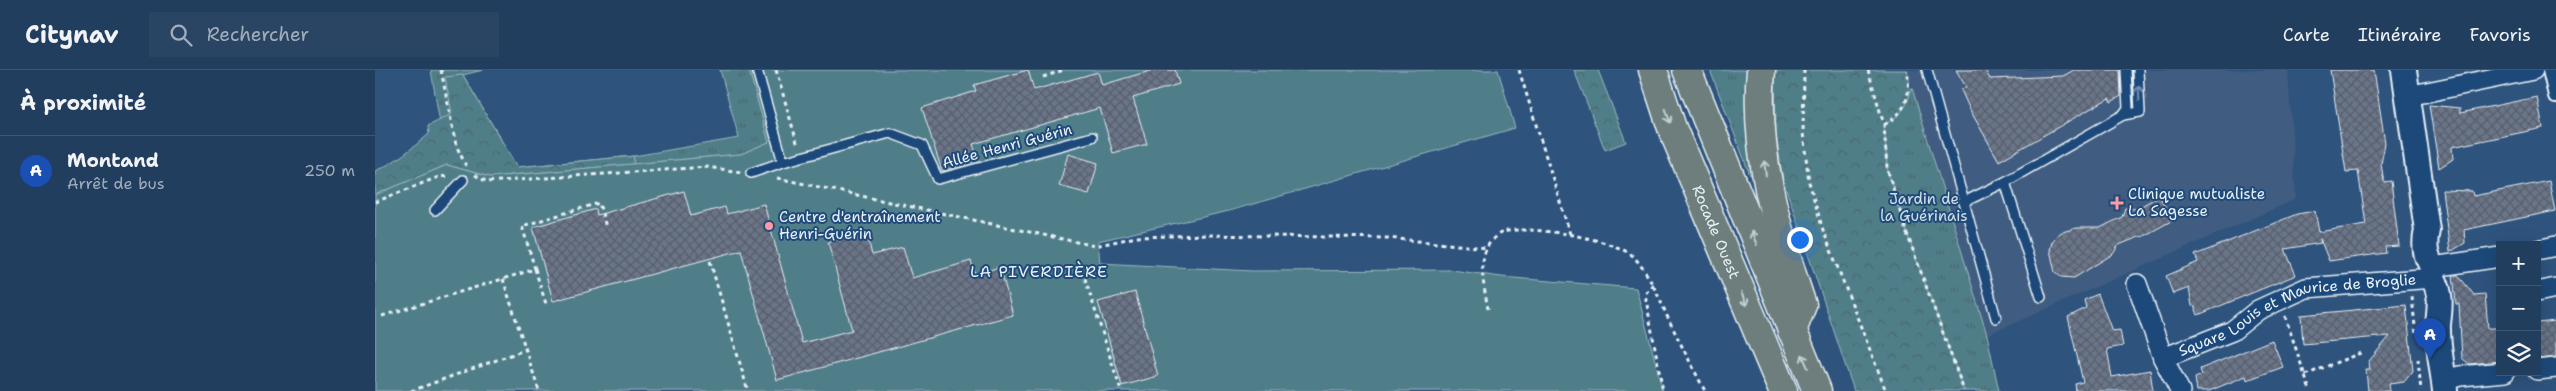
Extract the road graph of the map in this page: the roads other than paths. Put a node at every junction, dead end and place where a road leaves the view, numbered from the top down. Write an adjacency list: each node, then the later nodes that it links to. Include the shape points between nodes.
1 (757, 70): 15 (lane)
2 (1653, 70): 36 (highway, Rocade Ouest, one-way to 36, via 1672,128)
3 (1687, 70): 30 (highway, one-way to 3)
4 (1761, 70): 30 (highway, one-way to 4, via 1803,304 1781,243 1764,170 1759,96)
5 (1927, 70): 19 (lane)
6 (2126, 70): 13 (lane, via 2128,108)
7 (2138, 70): 13 (lane, one-way to 7, via 2140,112)
8 (2404, 70): 11 (street)
9 (2533, 70): 11 (street)
10 (2550, 70): 12 (street)
11 (2408, 96): 24 (street, via 2427,230 2426,256)
12 (2556, 96)
13 (2123, 115): 18 (lane)
14 (1092, 137): 15 (lane, Allée Henri Guérin, via 938,179 922,144 890,133)
15 (783, 162): 16 (lane, Allée Henri Guérin)
16 (751, 173)
17 (463, 180): 20 (lane)
18 (2005, 182): 19 (lane); 28 (lane)
19 (1964, 202): 29 (lane)
20 (435, 210)
21 (2556, 246): 22 (street)
22 (2541, 249)
23 (2496, 258): 24 (street, Square Louis et Maurice de Broglie)
24 (2433, 272): 31 (street, Square Louis et Maurice de Broglie, via 2306,288 2258,310 2232,331); 35 (street, via 2430,294 2432,311 2438,323)
25 (2137, 284): 31 (street, Square Louis et Maurice de Broglie)
26 (2556, 288): 27 (street)
27 (2541, 291)
28 (2041, 297)
29 (1996, 318)
30 (1792, 331): 37 (highway, one-way to 30)
31 (2163, 358): 38 (street, Square Louis et Maurice de Broglie)
32 (2556, 368): 33 (street)
33 (2541, 370)
34 (2496, 373): 35 (street, via 2460,376)
35 (2445, 386)
36 (1783, 391)
37 (1817, 391)
38 (2180, 391)

